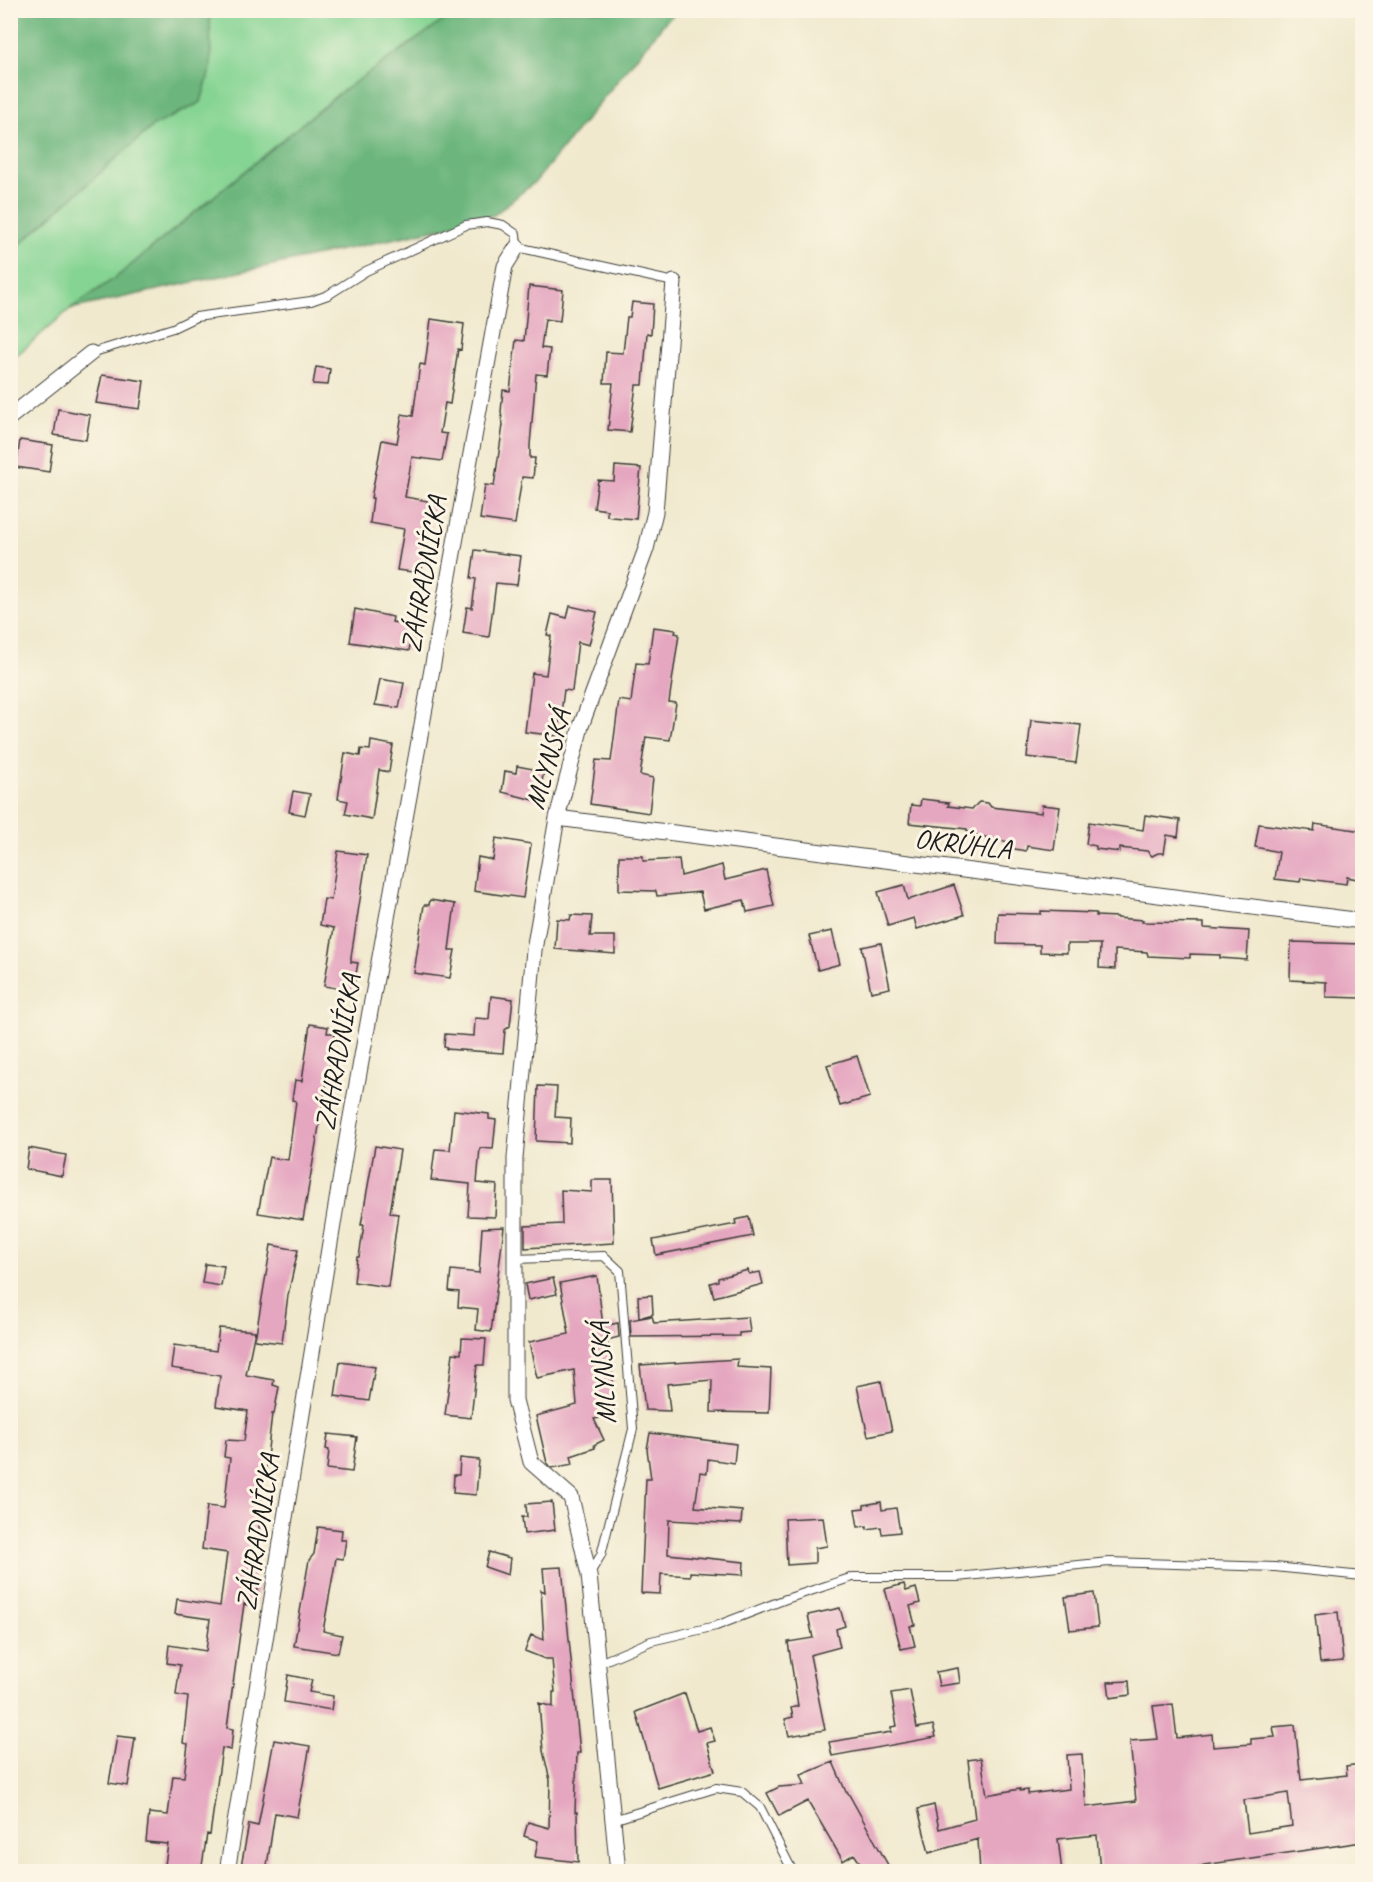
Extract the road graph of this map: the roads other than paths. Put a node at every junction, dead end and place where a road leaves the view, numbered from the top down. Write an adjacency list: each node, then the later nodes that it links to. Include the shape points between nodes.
1 (518, 247): 2 (lane); 3 (lane, via 516,234 503,225 466,225 366,271 328,295 196,317); 12 (street, ZÁHRADNÍCKA, via 505,266 353,1104)
2 (674, 282): 5 (street, MLYNSKÁ, via 655,512 646,549 581,726)
3 (91, 353): 4 (street)
4 (10, 417)
5 (556, 818): 6 (street, OKRÚHLA); 7 (street, MLYNSKÁ, via 534,950 515,1158)
6 (1362, 921)
7 (515, 1259): 8 (street, MLYNSKÁ, via 514,1400 531,1462 572,1497); 8 (lane, MLYNSKÁ, via 604,1256 620,1270 633,1429 600,1556)
8 (589, 1575): 10 (street, MLYNSKÁ)
9 (1362, 1576): 10 (lane, via 1275,1568 1109,1562 957,1577 853,1577 716,1626 651,1641)
10 (597, 1665): 11 (street, MLYNSKÁ)
11 (613, 1820): 13 (street, MLYNSKÁ); 14 (lane, via 716,1788 742,1792 760,1807)
12 (227, 1872)
13 (618, 1872)
14 (793, 1872)

